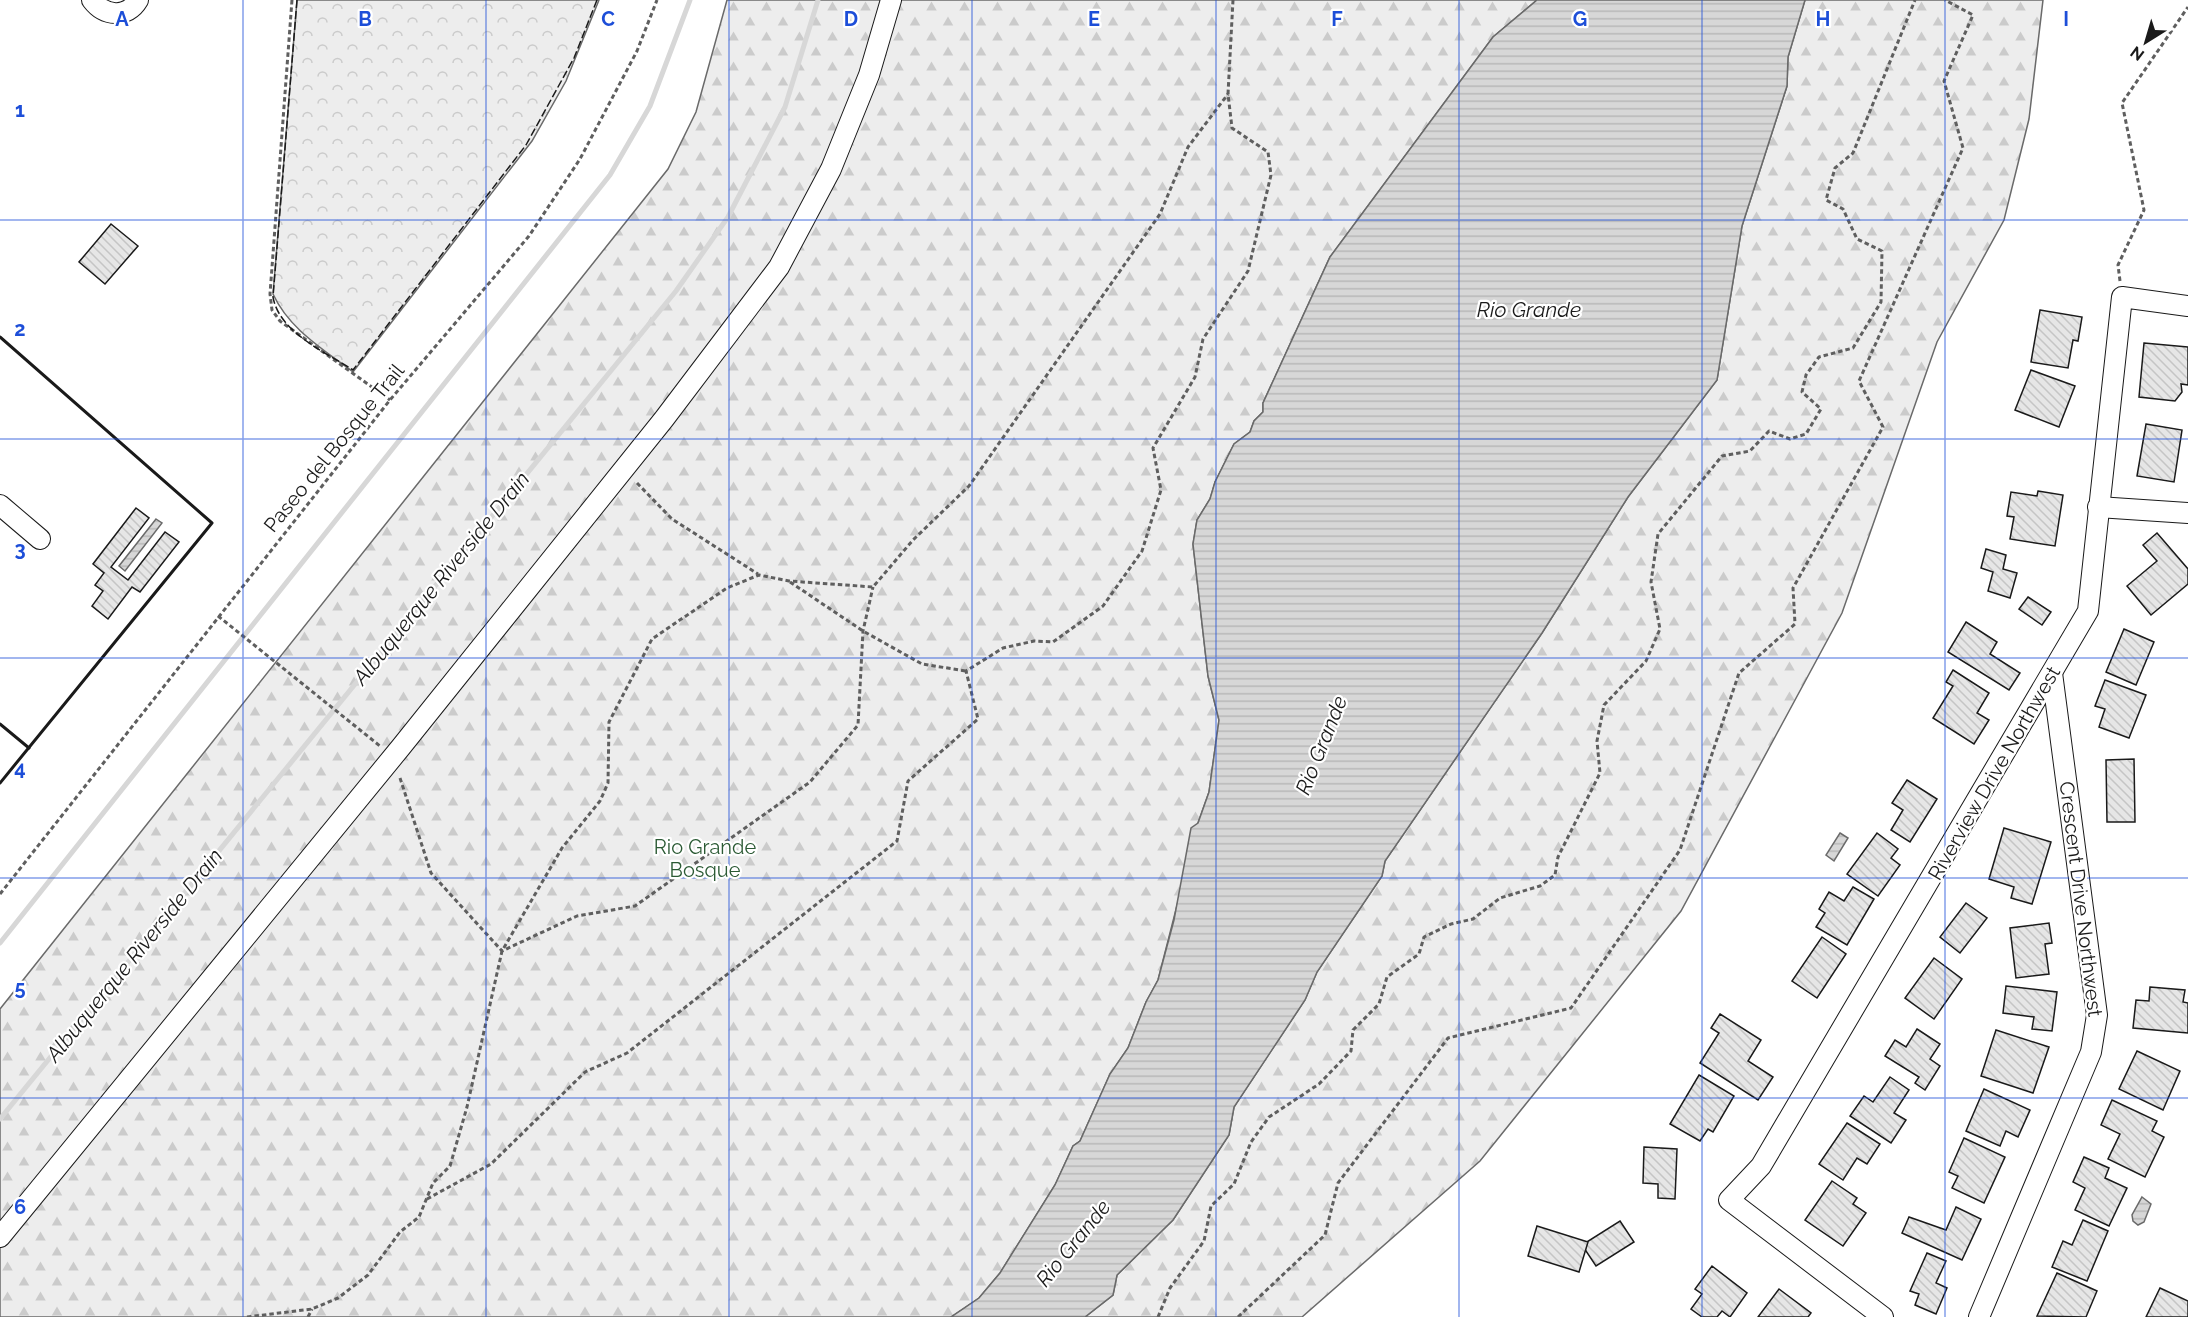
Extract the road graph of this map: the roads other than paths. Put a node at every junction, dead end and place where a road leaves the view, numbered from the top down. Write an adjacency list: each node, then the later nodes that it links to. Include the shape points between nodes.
1 (92, 0): 2 (street, via 101,9 117,14 126,12)
2 (138, 0)
3 (891, 0): 10 (street, via 869,75 831,169 779,267 393,756)
4 (2188, 306): 6 (street, Riverview Drive Northwest, via 2122,297)
5 (0, 505): 8 (street)
6 (2098, 507): 7 (street); 9 (street, Riverview Drive Northwest, via 2088,611)
7 (2188, 513)
8 (40, 539)
9 (2052, 674): 11 (street, Riverview Drive Northwest, via 1761,1166 1729,1200); 12 (street, Crescent Drive Northwest, via 2097,1015 2096,1033)
10 (0, 1237)
11 (1883, 1317)
12 (1979, 1317)

